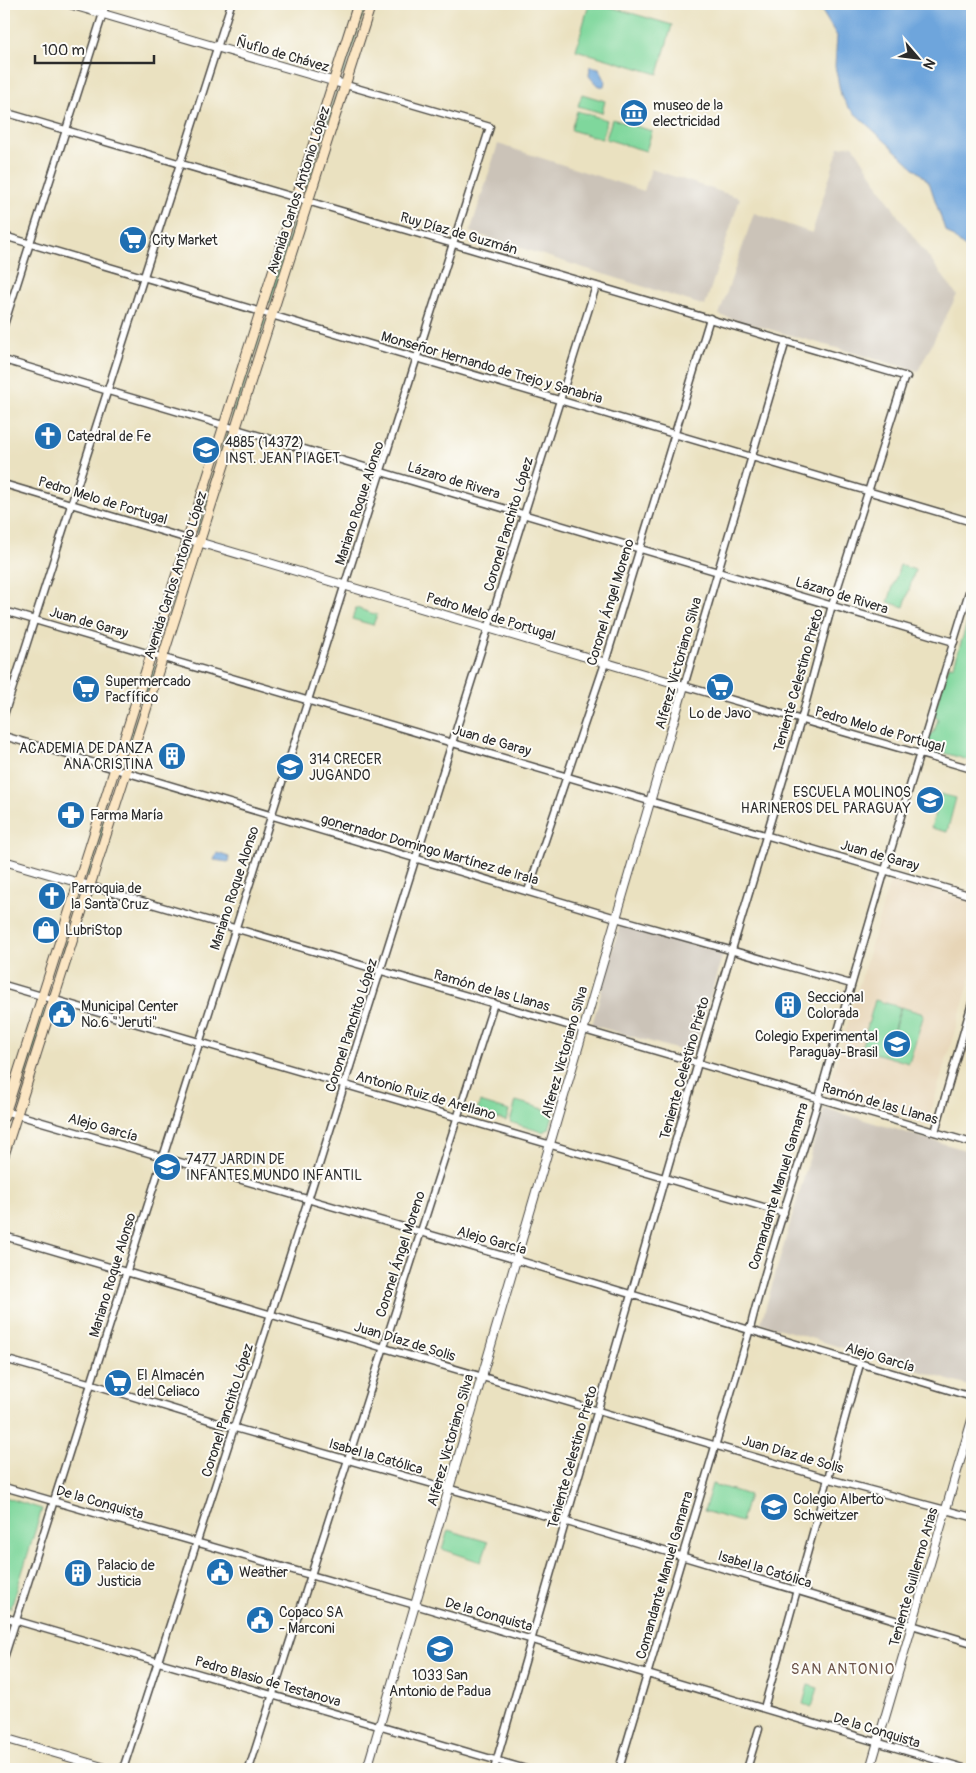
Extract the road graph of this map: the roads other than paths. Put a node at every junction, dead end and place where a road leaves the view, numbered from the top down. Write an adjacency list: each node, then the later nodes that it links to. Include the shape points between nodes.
1 (69, 4): 6 (street, Ñuflo de Chávez)
2 (106, 4): 6 (street)
3 (231, 4): 7 (street)
4 (358, 4): 8 (main road, Avenida Carlos Antonio López)
5 (371, 4): 9 (main road, Avenida Carlos Antonio López)
6 (102, 14): 7 (street, Ñuflo de Chávez); 12 (street)
7 (217, 47): 8 (street, Ñuflo de Chávez); 13 (street)
8 (333, 82): 9 (street, Ñuflo de Chávez); 14 (main road, Avenida Carlos Antonio López)
9 (346, 85): 11 (street, Ñuflo de Chávez); 15 (main road, Avenida Carlos Antonio López)
10 (4, 112): 12 (street, Ruy Díaz de Guzmán)
11 (490, 127): 18 (street, Mariano Roque Alonso)
12 (66, 130): 13 (street, Ruy Díaz de Guzmán); 17 (street)
13 (180, 164): 14 (street, Ruy Díaz de Guzmán); 19 (street)
14 (296, 198): 15 (street, Ruy Díaz de Guzmán); 21 (main road, Avenida Carlos Antonio López)
15 (308, 202): 18 (street, Ruy Díaz de Guzmán); 22 (main road, Avenida Carlos Antonio López)
16 (4, 236): 17 (street, Monseñor Hernando de Trejo y Sanabria)
17 (30, 243): 19 (street, Monseñor Hernando de Trejo y Sanabria); 24 (street)
18 (454, 244): 20 (street, Ruy Díaz de Guzmán); 26 (street, Mariano Roque Alonso)
19 (144, 277): 21 (street, Monseñor Hernando de Trejo y Sanabria); 29 (street)
20 (596, 286): 23 (street, Ruy Díaz de Guzmán); 30 (street, Coronel Panchito López)
21 (260, 311): 22 (street, Monseñor Hernando de Trejo y Sanabria); 31 (main road, Avenida Carlos Antonio López)
22 (272, 315): 26 (street, Monseñor Hernando de Trejo y Sanabria); 32 (main road, Avenida Carlos Antonio López)
23 (710, 318): 25 (street, Ruy Díaz de Guzmán); 33 (street, Coronel Ángel Moreno)
24 (4, 325)
25 (786, 342): 28 (street, Ruy Díaz de Guzmán); 34 (street, Alferez Victoriano Silva)
26 (418, 358): 30 (street, Monseñor Hernando de Trejo y Sanabria); 35 (street, Mariano Roque Alonso)
27 (4, 360): 29 (street, Lázaro de Rivera)
28 (906, 377): 37 (street, Teniente Celestino Prieto)
29 (108, 390): 31 (street, Lázaro de Rivera); 38 (street)
30 (559, 400): 33 (street, Monseñor Hernando de Trejo y Sanabria); 39 (street, Coronel Panchito López)
31 (224, 424): 32 (street, Lázaro de Rivera); 41 (main road, Avenida Carlos Antonio López)
32 (236, 428): 35 (street, Lázaro de Rivera); 42 (main road, Avenida Carlos Antonio López)
33 (674, 432): 34 (street, Monseñor Hernando de Trejo y Sanabria); 43 (street, Coronel Ángel Moreno)
34 (751, 458): 37 (street, Monseñor Hernando de Trejo y Sanabria); 44 (street, Alferez Victoriano Silva)
35 (382, 471): 39 (street, Lázaro de Rivera); 46 (street, Mariano Roque Alonso)
36 (4, 484): 38 (street, Pedro Melo de Portugal)
37 (868, 491): 40 (street, Monseñor Hernando de Trejo y Sanabria); 47 (street, Teniente Celestino Prieto)
38 (71, 504): 41 (street, Pedro Melo de Portugal); 49 (street)
39 (524, 514): 43 (street, Lázaro de Rivera); 50 (street, Coronel Panchito López)
40 (972, 522)
41 (188, 539): 42 (street, Pedro Melo de Portugal); 52 (main road, Avenida Carlos Antonio López)
42 (200, 542): 46 (street, Pedro Melo de Portugal); 53 (main road, Avenida Carlos Antonio López)
43 (640, 548): 44 (street, Lázaro de Rivera); 54 (street, Coronel Ángel Moreno)
44 (718, 571): 47 (street, Lázaro de Rivera); 55 (street, Alferez Victoriano Silva)
45 (972, 582): 51 (street, Comandante Manuel Gamarra)
46 (346, 586): 50 (street, Pedro Melo de Portugal); 56 (street, Mariano Roque Alonso)
47 (832, 605): 51 (street, Lázaro de Rivera); 58 (street, Teniente Celestino Prieto)
48 (4, 611): 49 (street, Juan de Garay)
49 (34, 619): 52 (street, Juan de Garay); 57 (street)
50 (488, 628): 54 (street, Pedro Melo de Portugal); 60 (street, Coronel Panchito López)
51 (954, 642): 61 (street, Comandante Manuel Gamarra)
52 (151, 654): 53 (street, Juan de Garay); 62 (main road, Avenida Carlos Antonio López)
53 (163, 657): 56 (street, Juan de Garay); 64 (main road, Avenida Carlos Antonio López)
54 (605, 663): 55 (street, Pedro Melo de Portugal); 65 (street, Coronel Ángel Moreno)
55 (684, 686): 58 (street, Pedro Melo de Portugal); 66 (street, Alferez Victoriano Silva)
56 (308, 700): 60 (street, Juan de Garay); 67 (street, Mariano Roque Alonso)
57 (4, 715)
58 (801, 720): 61 (street, Pedro Melo de Portugal); 68 (street, Teniente Celestino Prieto)
59 (4, 736): 62 (street, gonernador Domingo Martínez de Irala)
60 (453, 742): 65 (street, Juan de Garay); 69 (street, Coronel Panchito López)
61 (920, 754): 63 (street, Pedro Melo de Portugal); 71 (street, Comandante Manuel Gamarra)
62 (116, 768): 64 (street, gonernador Domingo Martínez de Irala); 72 (main road, Avenida Carlos Antonio López)
63 (972, 769)
64 (127, 771): 67 (street, gonernador Domingo Martínez de Irala); 73 (main road, Avenida Carlos Antonio López)
65 (565, 775): 66 (street, Juan de Garay); 74 (street, Coronel Ángel Moreno)
66 (651, 800): 68 (street, Juan de Garay); 76 (street, Alferez Victoriano Silva)
67 (271, 815): 69 (street, gonernador Domingo Martínez de Irala); 77 (street, Mariano Roque Alonso)
68 (765, 836): 71 (street, Juan de Garay); 78 (street, Teniente Celestino Prieto)
69 (417, 858): 74 (street, gonernador Domingo Martínez de Irala); 79 (street, Coronel Panchito López)
70 (4, 861): 72 (street, Ramón de las Llanas)
71 (886, 869): 75 (street, Juan de Garay); 80 (street, Comandante Manuel Gamarra)
72 (79, 882): 73 (street, Ramón de las Llanas); 82 (main road, Avenida Carlos Antonio López)
73 (90, 886): 77 (street, Ramón de las Llanas); 83 (main road, Avenida Carlos Antonio López)
74 (528, 891): 76 (street, gonernador Domingo Martínez de Irala)
75 (972, 896)
76 (616, 918): 78 (street, gonernador Domingo Martínez de Irala); 86 (street, Alferez Victoriano Silva)
77 (235, 928): 79 (street, Ramón de las Llanas); 87 (street, Mariano Roque Alonso)
78 (732, 949): 80 (street, gonernador Domingo Martínez de Irala); 88 (street, Teniente Celestino Prieto)
79 (381, 971): 85 (street, Ramón de las Llanas); 89 (street, Coronel Panchito López)
80 (850, 984): 90 (street, Comandante Manuel Gamarra)
81 (4, 985): 82 (street, Antonio Ruiz de Arellano)
82 (42, 996): 83 (street, Antonio Ruiz de Arellano); 91 (main road, Avenida Carlos Antonio López)
83 (55, 1000): 87 (street, Antonio Ruiz de Arellano); 92 (main road, Avenida Carlos Antonio López)
84 (972, 1003): 94 (street)
85 (494, 1004): 86 (street, Ramón de las Llanas); 93 (street, Coronel Ángel Moreno)
86 (583, 1029): 88 (street, Ramón de las Llanas); 96 (street, Alferez Victoriano Silva)
87 (199, 1042): 89 (street, Antonio Ruiz de Arellano); 98 (street, Mariano Roque Alonso)
88 (698, 1063): 90 (street, Ramón de las Llanas); 99 (street, Teniente Celestino Prieto)
89 (345, 1084): 93 (street, Antonio Ruiz de Arellano); 100 (street, Coronel Panchito López)
90 (818, 1098): 94 (street, Ramón de las Llanas); 101 (street, Comandante Manuel Gamarra)
91 (4, 1113): 92 (street, Alejo García)
92 (17, 1114): 97 (main road, Avenida Carlos Antonio López); 98 (street, Alejo García)
93 (457, 1117): 96 (street, Antonio Ruiz de Arellano); 102 (street, Coronel Ángel Moreno)
94 (935, 1132): 95 (street, Ramón de las Llanas)
95 (972, 1143)
96 (550, 1144): 99 (street, Antonio Ruiz de Arellano); 104 (street, Alferez Victoriano Silva)
97 (4, 1155)
98 (162, 1157): 100 (street, Alejo García); 105 (street, Mariano Roque Alonso)
99 (666, 1180): 101 (street, Antonio Ruiz de Arellano); 106 (street, Teniente Celestino Prieto)
100 (308, 1200): 102 (street, Alejo García); 107 (street, Coronel Panchito López)
101 (784, 1213): 108 (street, Comandante Manuel Gamarra)
102 (420, 1232): 104 (street, Alejo García); 109 (street, Coronel Ángel Moreno)
103 (4, 1236): 105 (street, Juan Díaz de Solis)
104 (518, 1260): 106 (street, Alejo García); 112 (street, Alferez Victoriano Silva)
105 (126, 1272): 107 (street, Juan Díaz de Solis); 113 (street, Mariano Roque Alonso)
106 (631, 1294): 108 (street, Alejo García); 115 (street, Teniente Celestino Prieto)
107 (272, 1314): 109 (street, Juan Díaz de Solis); 117 (street, Coronel Panchito López)
108 (750, 1329): 111 (street, Alejo García); 118 (street, Comandante Manuel Gamarra)
109 (384, 1348): 112 (street, Juan Díaz de Solis); 119 (street, Coronel Ángel Moreno)
110 (4, 1359): 113 (street, Isabel la Católica)
111 (860, 1364): 114 (street, Alejo García); 120 (street)
112 (482, 1377): 115 (street, Juan Díaz de Solis); 122 (street, Alferez Victoriano Silva)
113 (92, 1384): 117 (street, Isabel la Católica); 123 (street, Mariano Roque Alonso)
114 (972, 1397)
115 (599, 1411): 118 (street, Juan Díaz de Solis); 126 (street, Teniente Celestino Prieto)
116 (972, 1420): 124 (street, Teniente Guillermo Arias)
117 (235, 1428): 119 (street, Isabel la Católica); 127 (street, Coronel Panchito López)
118 (714, 1444): 120 (street, Juan Díaz de Solis); 128 (street, Comandante Manuel Gamarra)
119 (347, 1460): 122 (street, Isabel la Católica); 129 (street, Coronel Ángel Moreno)
120 (829, 1479): 124 (street, Juan Díaz de Solis); 130 (street)
121 (4, 1487): 123 (street, De la Conquista)
122 (448, 1490): 126 (street, Isabel la Católica); 131 (street, Alferez Victoriano Silva)
123 (54, 1502): 127 (street, De la Conquista); 133 (street, Mariano Roque Alonso)
124 (946, 1508): 125 (street, Juan Díaz de Solis); 134 (street, Teniente Guillermo Arias)
125 (972, 1517)
126 (567, 1522): 128 (street, Isabel la Católica); 135 (street, Teniente Celestino Prieto)
127 (196, 1543): 129 (street, De la Conquista); 138 (street, Coronel Panchito López)
128 (683, 1558): 130 (street, Isabel la Católica); 139 (street, Comandante Manuel Gamarra)
129 (311, 1576): 131 (street, De la Conquista); 140 (street, Coronel Ángel Moreno)
130 (798, 1592): 134 (street, Isabel la Católica); 141 (street)
131 (415, 1605): 135 (street, De la Conquista); 142 (street, Alferez Victoriano Silva)
132 (4, 1617): 133 (street, Pedro Blasio de Testanova)
133 (17, 1621): 137 (street, Mariano Roque Alonso); 138 (street, Pedro Blasio de Testanova)
134 (912, 1625): 136 (street, Isabel la Católica); 145 (street, Teniente Guillermo Arias)
135 (532, 1640): 139 (street, De la Conquista); 146 (street, Teniente Celestino Prieto)
136 (972, 1643)
137 (4, 1658)
138 (157, 1661): 140 (street, Pedro Blasio de Testanova); 148 (street, Coronel Panchito López)
139 (648, 1674): 141 (street, De la Conquista); 153 (street, Comandante Manuel Gamarra)
140 (273, 1695): 142 (street, Pedro Blasio de Testanova); 149 (street, Coronel Ángel Moreno)
141 (764, 1708): 145 (street, De la Conquista)
142 (380, 1726): 146 (street, Pedro Blasio de Testanova); 150 (street, Alferez Victoriano Silva)
143 (759, 1730): 154 (street)
144 (4, 1738): 147 (street)
145 (878, 1744): 155 (street, Teniente Guillermo Arias); 156 (street, De la Conquista)
146 (497, 1761): 151 (street, Teniente Celestino Prieto); 152 (street, Pedro Blasio de Testanova)
147 (109, 1769)
148 (123, 1769)
149 (249, 1769)
150 (367, 1769)
151 (494, 1769)
152 (526, 1769)
153 (619, 1769)
154 (747, 1769)
155 (870, 1769)
156 (966, 1769)

